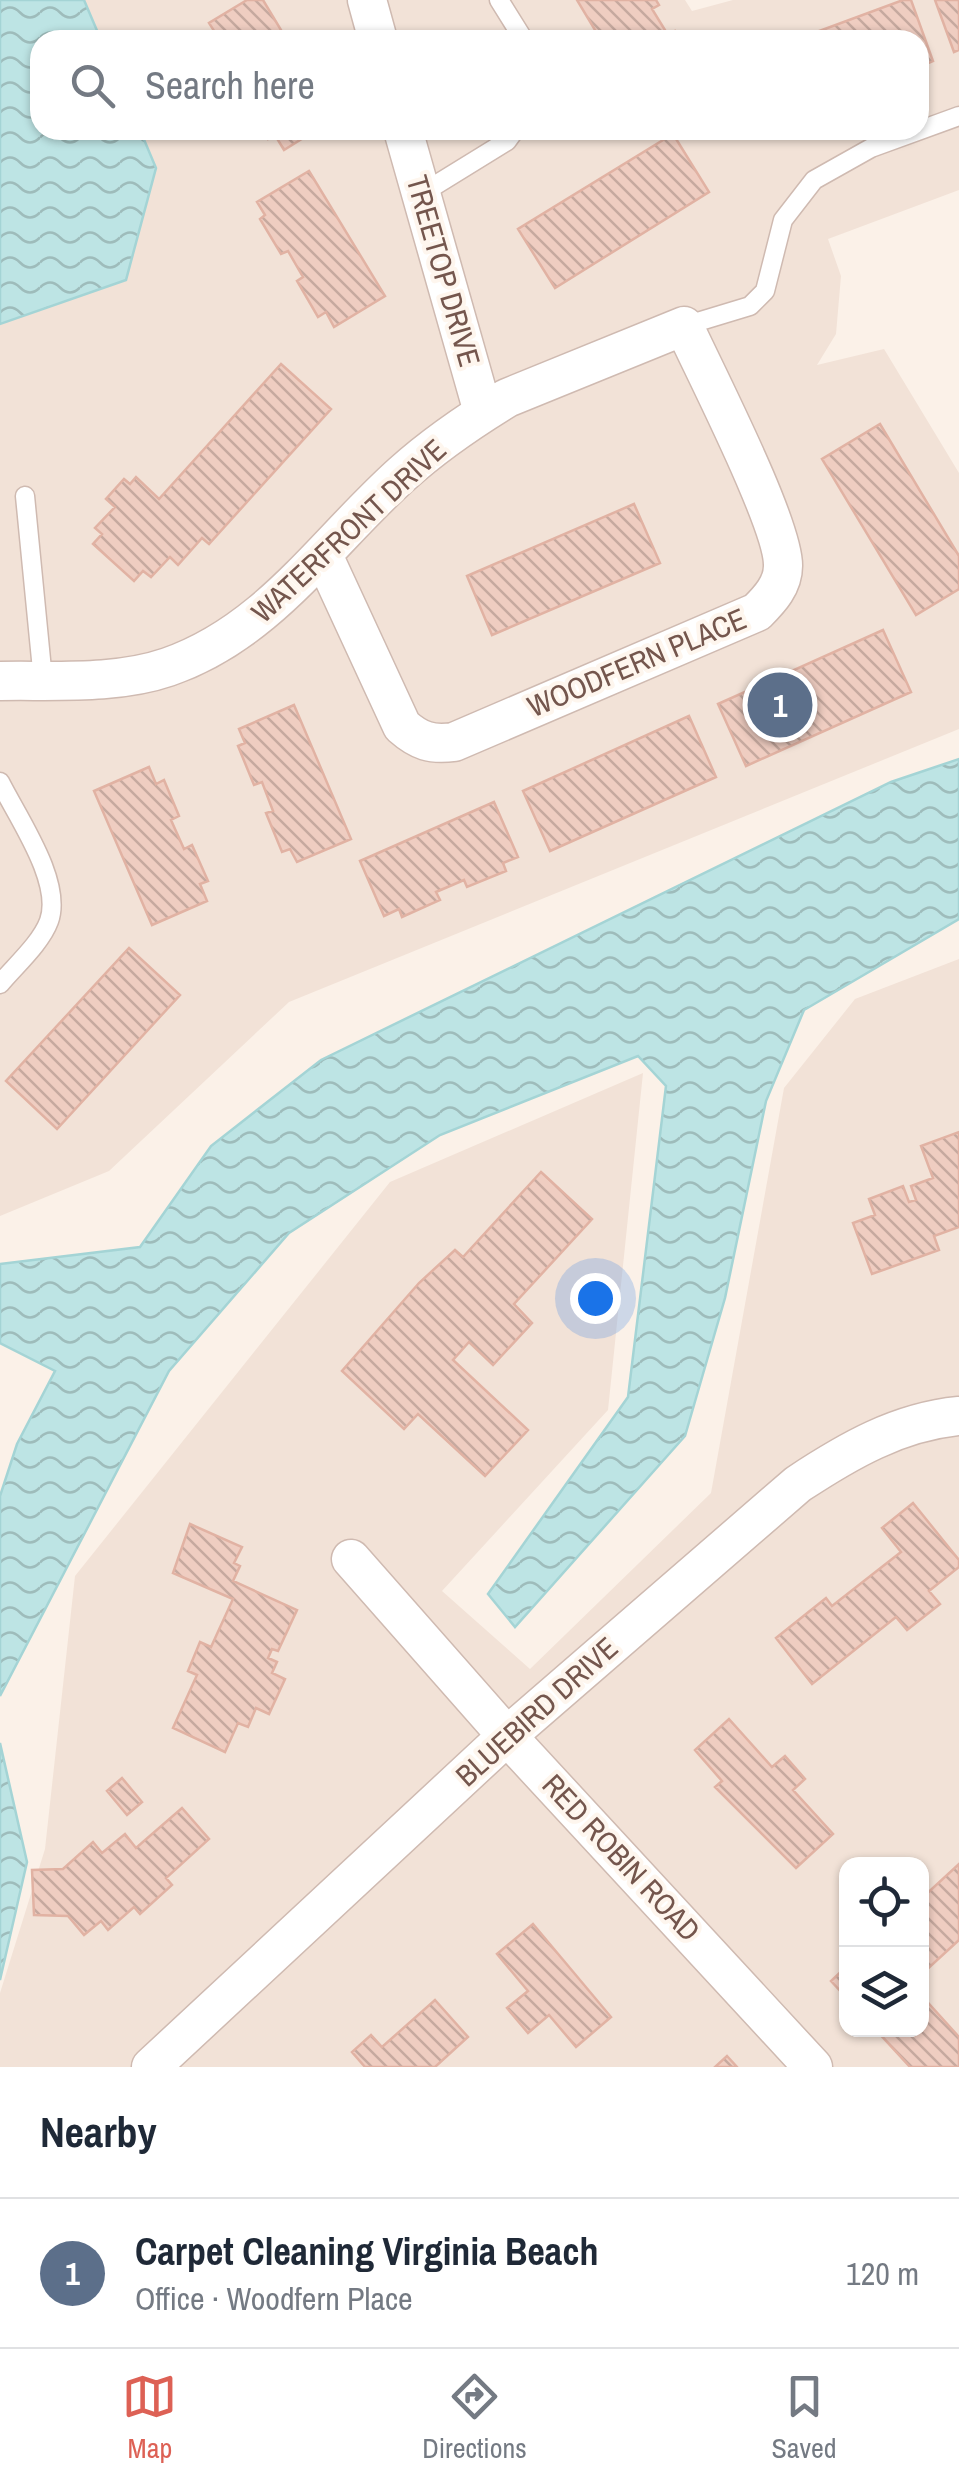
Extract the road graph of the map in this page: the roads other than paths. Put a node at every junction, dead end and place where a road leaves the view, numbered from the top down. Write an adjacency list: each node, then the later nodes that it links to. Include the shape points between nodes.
1 (367, 0): 3 (street)
2 (498, 0): 4 (lane)
3 (375, 30)
4 (518, 30)
5 (959, 116): 6 (lane)
6 (929, 127)
7 (406, 140): 10 (street, TREETOP DRIVE)
8 (507, 140): 10 (lane)
9 (893, 140): 11 (lane, via 814,180 782,220 765,291 750,306)
10 (420, 194): 12 (street, TREETOP DRIVE)
11 (684, 326): 12 (street, WATERFRONT DRIVE); 14 (street, WOODFERN PLACE, via 784,561 773,596 757,612 435,745 402,726)
12 (484, 412): 14 (street, WATERFRONT DRIVE, via 402,474)
13 (25, 496): 15 (lane)
14 (323, 555): 15 (street, WATERFRONT DRIVE, via 264,615 222,644 167,668 127,676)
15 (42, 680): 16 (street, WATERFRONT DRIVE)
16 (0, 681)
17 (0, 782): 18 (lane, via 48,875 53,902 48,925)
18 (0, 984)
19 (959, 1416): 21 (street, BLUEBIRD DRIVE, via 899,1428 798,1484)
20 (351, 1559): 21 (street, RED ROBIN ROAD)
21 (507, 1736): 22 (street, BLUEBIRD DRIVE); 23 (street, RED ROBIN ROAD)
22 (150, 2067)
23 (812, 2067)

